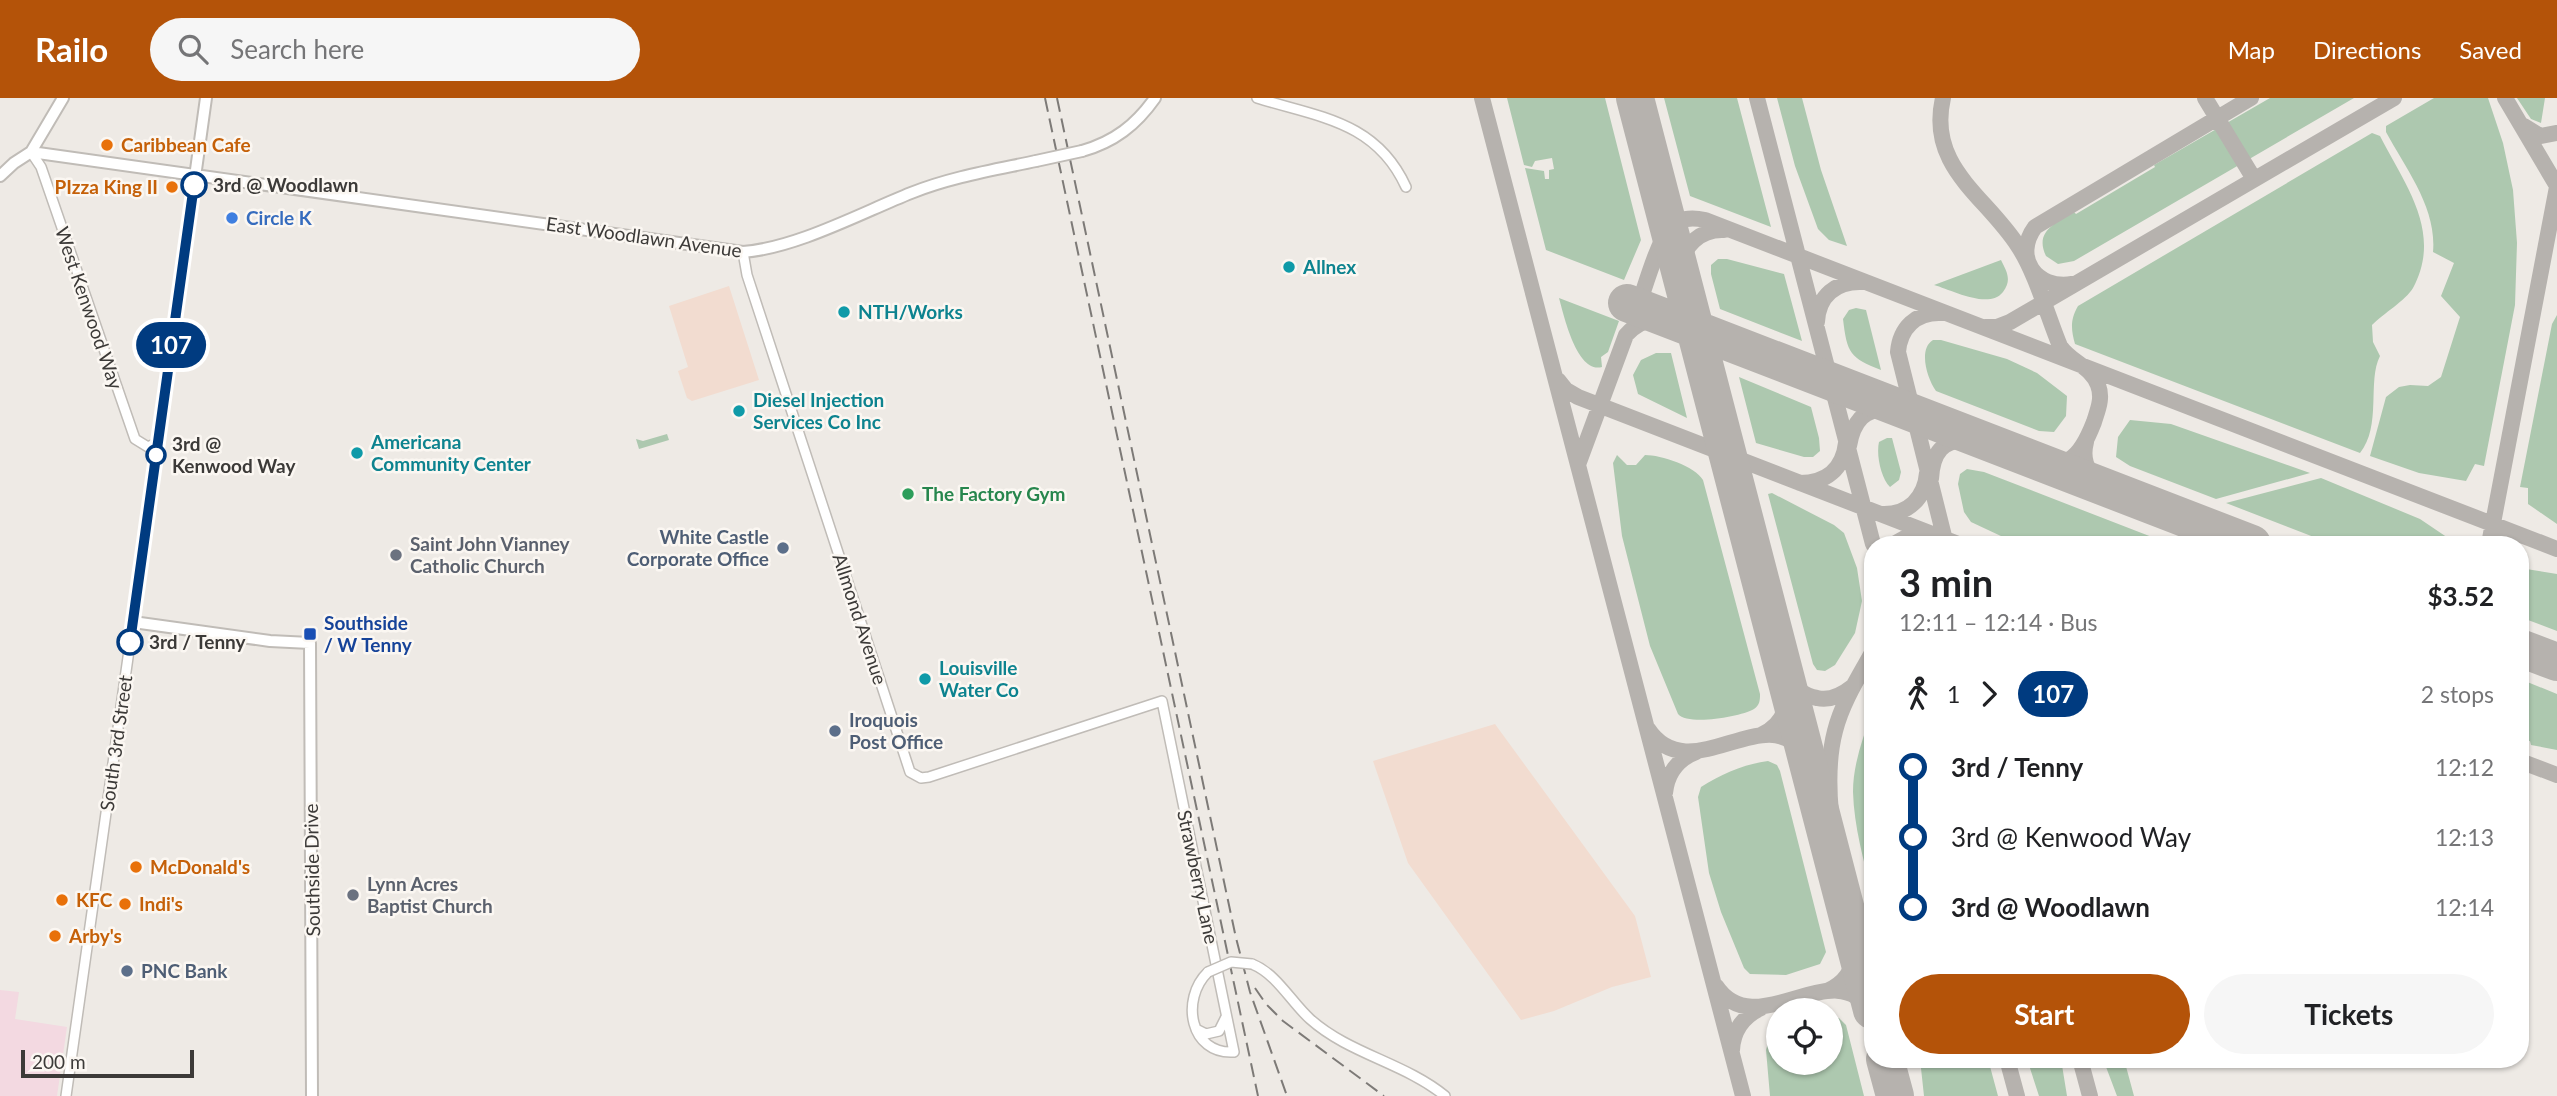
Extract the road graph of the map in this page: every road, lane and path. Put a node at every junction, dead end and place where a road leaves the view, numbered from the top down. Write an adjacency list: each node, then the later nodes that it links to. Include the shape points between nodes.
1 (63, 98): 5 (main road)
2 (206, 98): 6 (main road, South 3rd Street)
3 (1155, 98): 9 (main road, East Woodlawn Avenue, bridge, via 1128,129 1110,141 928,186 830,228)
4 (1257, 98): 8 (street, via 1363,134 1391,160)
5 (31, 152): 6 (main road, East Woodlawn Avenue); 7 (main road); 10 (street, West Kenwood Way, via 41,167 132,432 137,442)
6 (195, 175): 9 (main road, East Woodlawn Avenue); 10 (main road, South 3rd Street)
7 (0, 176)
8 (1406, 187)
9 (743, 252): 12 (street, Allmond Avenue, via 913,775 929,777)
10 (153, 444): 11 (main road, South 3rd Street)
11 (133, 622): 15 (street, South 3rd Street); 16 (main road, Southside Drive, via 310,643)
12 (1162, 701): 13 (street, Strawberry Lane)
13 (1227, 1016): 14 (street, via 1219,1031 1206,1034); 14 (street, Strawberry Lane, via 1234,1052 1212,1046)
14 (1196, 1030): 17 (street, bridge, via 1191,1010 1199,981 1227,962 1241,961 1267,973 1323,1029)
15 (66, 1096)
16 (312, 1096)
17 (1445, 1096)

